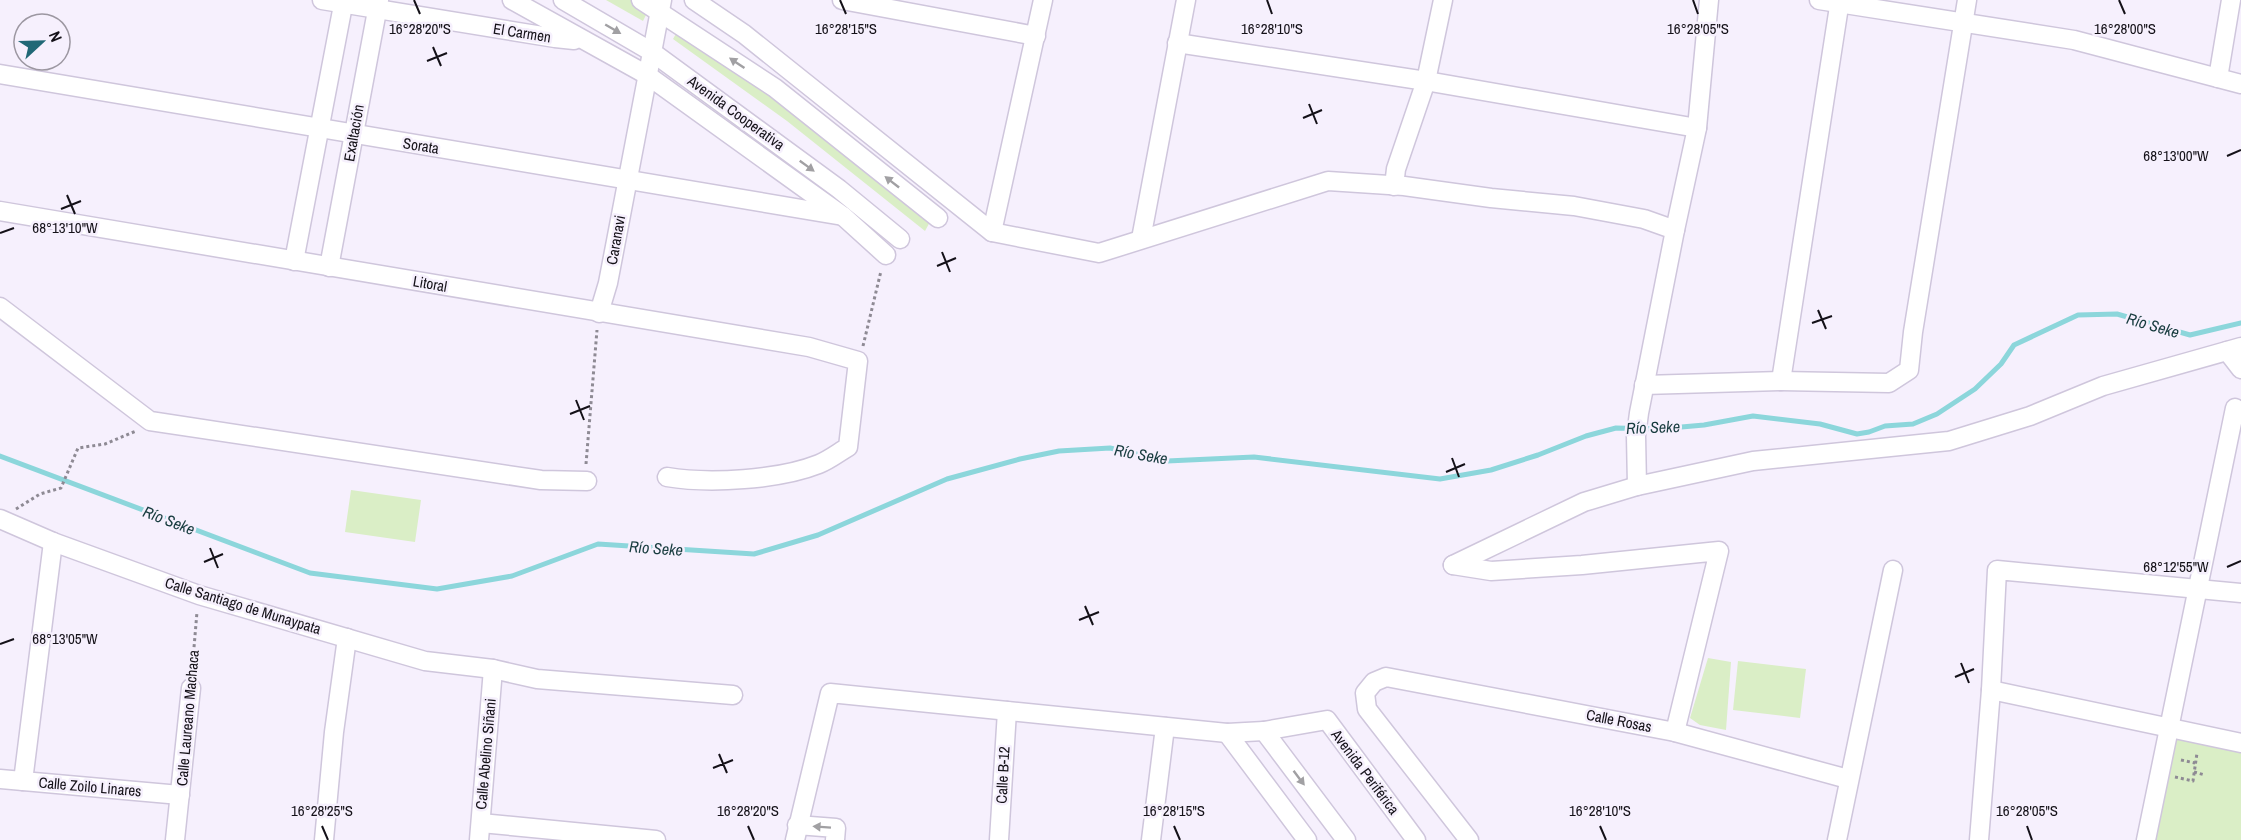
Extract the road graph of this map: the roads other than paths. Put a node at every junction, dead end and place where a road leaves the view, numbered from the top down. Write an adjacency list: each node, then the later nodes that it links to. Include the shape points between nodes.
1 (322, 0): 14 (street, El Carmen)
2 (512, 0): 20 (street)
3 (563, 0): 22 (street, Avenida Cooperativa, one-way to 22)
4 (641, 0): 17 (street)
5 (694, 0): 37 (street, via 744,34)
6 (842, 0): 19 (street)
7 (1043, 0): 19 (street)
8 (1186, 0): 21 (street)
9 (1443, 0): 26 (street)
10 (1709, 0): 28 (street)
11 (1819, 0): 15 (street)
12 (1967, 0): 18 (street)
13 (2231, 0): 25 (street)
14 (344, 2): 16 (street, El Carmen); 29 (street)
15 (1840, 2): 18 (street); 47 (street)
16 (377, 5): 20 (street, El Carmen, via 567,40); 30 (street, Exaltación)
17 (661, 5): 22 (street, Caranavi); 35 (street, one-way to 17, via 775,88)
18 (1963, 22): 25 (street, via 2074,40); 47 (street, via 1909,370 1889,382)
19 (1036, 36): 37 (street)
20 (580, 37): 24 (street)
21 (1177, 43): 26 (street); 39 (street)
22 (652, 52): 24 (street, Caranavi); 38 (street, Avenida Cooperativa, one-way to 38, via 839,189)
23 (0, 74): 29 (street, Sorata)
24 (647, 75): 31 (street, Caranavi); 34 (street)
25 (2218, 78): 27 (street)
26 (1426, 81): 28 (street); 32 (street, via 1396,169)
27 (2241, 84)
28 (1696, 128): 36 (street)
29 (319, 129): 30 (street, Sorata); 41 (street)
30 (353, 135): 31 (street, Sorata); 42 (street, Exaltación)
31 (627, 178): 34 (street, Sorata); 44 (street, Caranavi)
32 (1394, 186): 36 (street, via 1574,206 1644,219); 39 (street, via 1328,181)
33 (0, 211): 41 (street, Litoral)
34 (843, 216): 40 (street)
35 (938, 218)
36 (1675, 230): 48 (street)
37 (992, 232): 39 (street, via 1100,253)
38 (900, 239)
39 (1141, 239)
40 (886, 255)
41 (294, 261): 42 (street, Litoral)
42 (329, 267): 44 (street, Litoral)
43 (0, 307): 51 (street, via 150,421 541,480)
44 (599, 313): 50 (street, Litoral, via 809,348 858,361 848,447 819,464 778,474 697,482)
45 (2234, 349): 46 (street); 52 (street, via 2103,386 2030,416 1949,441 1753,461)
46 (2241, 369)
47 (1781, 381): 48 (street)
48 (1644, 385): 52 (street, via 1636,436)
49 (2235, 408): 56 (street)
50 (666, 477)
51 (587, 481)
52 (1637, 486): 67 (street, via 1584,502 1453,565 1491,570 1719,551)
53 (2, 520): 54 (street, Calle Santiago de Munaypata)
54 (53, 542): 58 (street, Calle Santiago de Munaypata, via 199,595); 72 (street)
55 (1893, 570): 71 (street)
56 (2199, 589): 57 (street); 61 (street, via 1997,570); 64 (street)
57 (2241, 593)
58 (347, 638): 59 (street, Calle Santiago de Munaypata, via 425,661); 77 (street)
59 (493, 669): 62 (street, Calle Santiago de Munaypata, via 537,679); 74 (street, Calle Abelino Siñani)
60 (191, 688): 73 (street, Calle Laureano Machaca)
61 (1991, 690): 64 (street); 87 (street)
62 (733, 695)
63 (1007, 711): 65 (street); 75 (street, via 830,693); 80 (street, Calle B-12)
64 (2170, 726): 69 (street); 88 (street)
65 (1165, 727): 68 (street); 81 (street)
66 (1264, 731): 68 (street); 83 (street, one-way to 83); 84 (street, Avenida Periférica, via 1326,720)
67 (1675, 732): 71 (street, Calle Rosas); 85 (street, Calle Rosas, via 1386,677 1374,682 1365,693 1367,709)
68 (1227, 733): 82 (street)
69 (2241, 743)
70 (0, 779): 72 (street, Calle Zoilo Linares)
71 (1848, 779): 86 (street)
72 (23, 781): 73 (street, Calle Zoilo Linares)
73 (180, 795): 76 (street, Calle Laureano Machaca)
74 (480, 831): 78 (street)
75 (796, 833): 79 (street, one-way to 75, via 836,828)
76 (176, 840)
77 (324, 840)
78 (656, 840)
79 (835, 840)
80 (999, 840)
81 (1151, 840)
82 (1307, 840)
83 (1346, 840)
84 (1416, 840)
85 (1469, 840)
86 (1836, 840)
87 (1978, 840)
88 (2146, 840)

